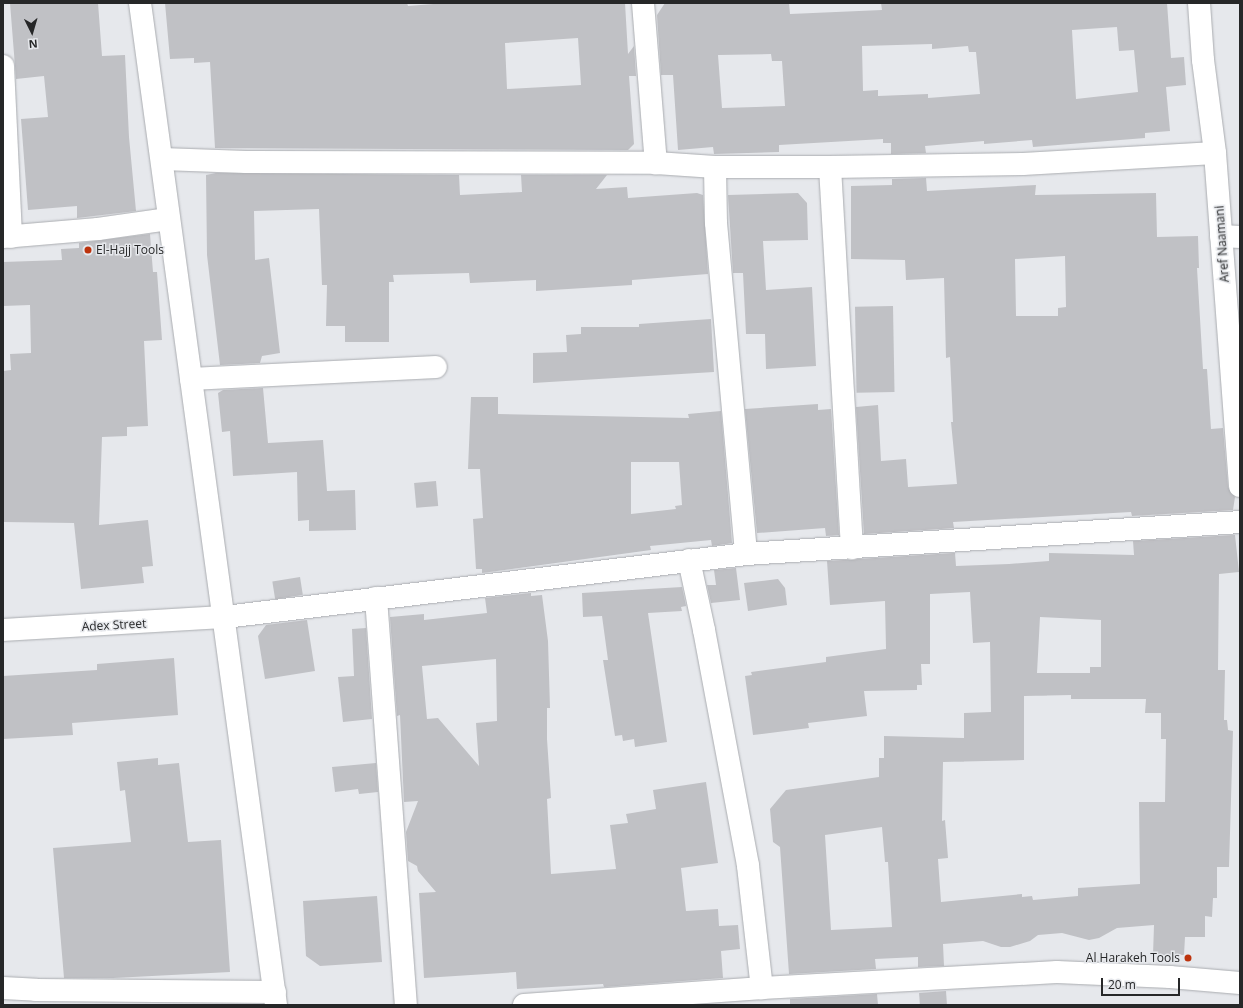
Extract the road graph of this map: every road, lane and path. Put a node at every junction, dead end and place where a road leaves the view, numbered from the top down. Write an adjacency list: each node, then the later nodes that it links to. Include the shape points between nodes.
1 (140, 3): 6 (street)
2 (643, 3): 7 (street)
3 (1199, 3): 5 (street, Aref Naamani, via 1203,60)
4 (3, 66): 11 (street)
5 (1215, 153): 9 (street, via 1023,164); 12 (street, Aref Naamani)
6 (162, 158): 7 (street, via 396,164); 10 (street)
7 (656, 163): 8 (street)
8 (715, 167): 9 (street); 18 (street, via 718,239)
9 (830, 167): 17 (street)
10 (168, 218): 11 (street, via 98,229); 14 (street)
11 (7, 237)
12 (1230, 237): 15 (street, Aref Naamani)
13 (436, 367): 14 (street)
14 (191, 379): 21 (street)
15 (1240, 486)
16 (1240, 522): 17 (street, Adex Street)
17 (852, 548): 18 (street, Adex Street)
18 (746, 554): 19 (street, Adex Street)
19 (689, 560): 20 (street, Adex Street); 25 (street, via 748,866)
20 (376, 598): 21 (street, Adex Street); 27 (street)
21 (225, 617): 22 (street, Adex Street); 26 (street)
22 (3, 630)
23 (1240, 984): 25 (street, via 1170,977 1057,972)
24 (3, 988): 26 (street)
25 (762, 988): 28 (street)
26 (276, 998)
27 (406, 1005)
28 (524, 1005)

